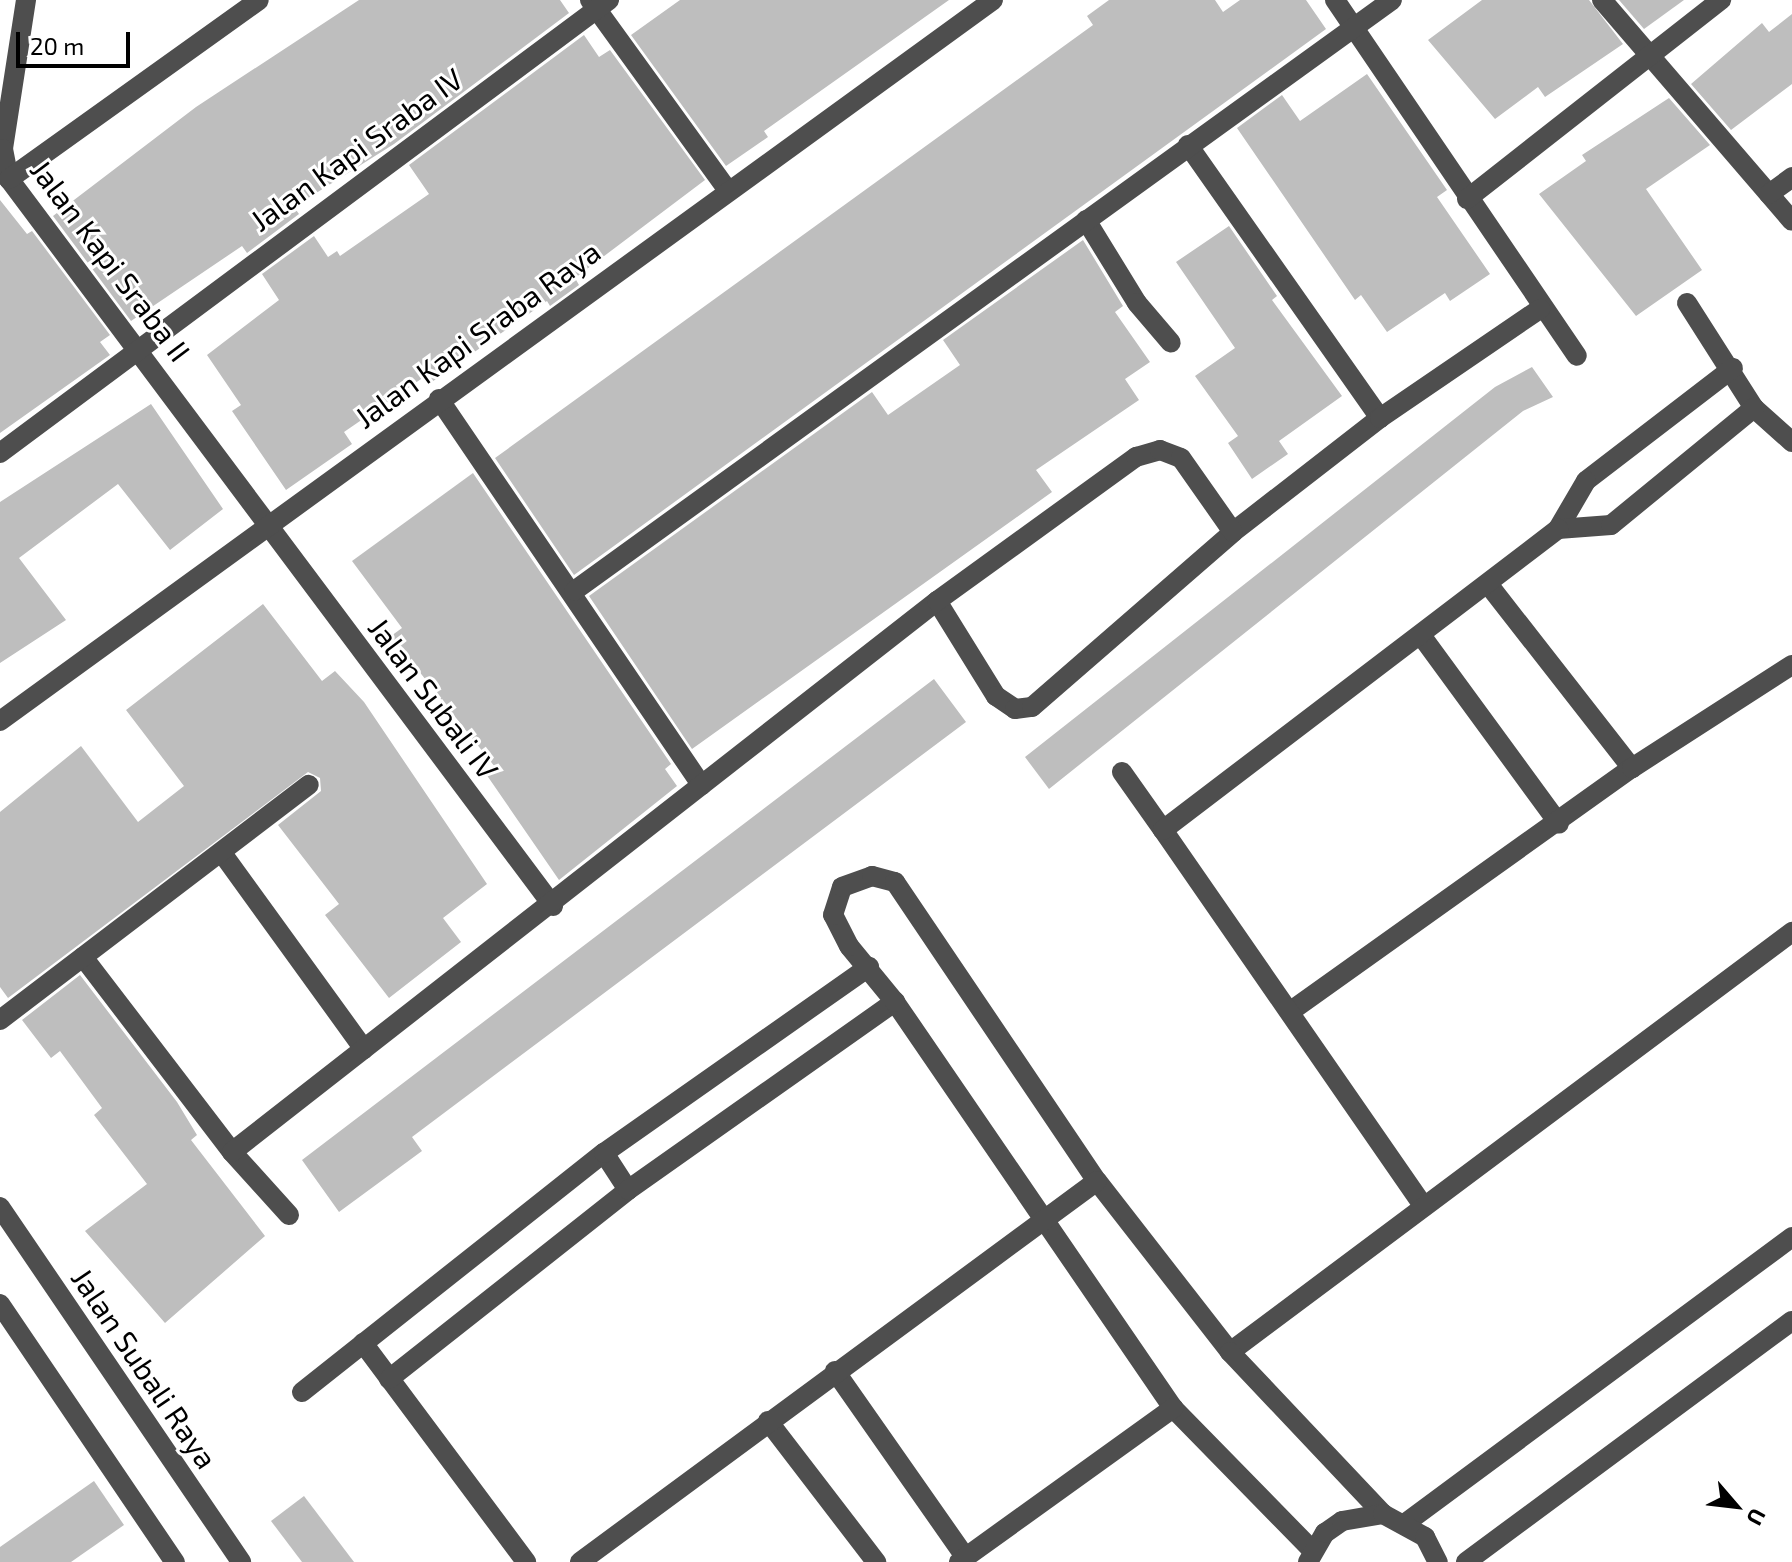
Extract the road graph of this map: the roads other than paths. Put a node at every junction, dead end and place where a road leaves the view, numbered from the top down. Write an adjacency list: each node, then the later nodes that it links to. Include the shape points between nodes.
1 (26, 0): 13 (street, Jalan Kapi Sraba II, via 3,149)
2 (259, 0): 13 (street)
3 (993, 0): 14 (street, Jalan Kapi Sraba Raya)
4 (1335, 0): 9 (street)
5 (1392, 0): 9 (street)
6 (1602, 0): 10 (street)
7 (1721, 0): 10 (street)
8 (599, 3): 14 (street); 22 (street, Jalan Kapi Sraba IV)
9 (1351, 27): 11 (street); 16 (street)
10 (1649, 52): 15 (street); 16 (street)
11 (1188, 145): 17 (street); 27 (street)
12 (1792, 177): 15 (street)
13 (9, 179): 22 (street, Jalan Kapi Sraba II)
14 (727, 189): 25 (street, Jalan Kapi Sraba Raya)
15 (1769, 194): 18 (street)
16 (1467, 199): 20 (street)
17 (1086, 220): 21 (street, via 1137,303); 34 (street)
18 (1792, 221)
19 (1687, 303): 24 (street)
20 (1540, 309): 23 (street); 27 (street)
21 (1171, 343)
22 (139, 346): 29 (street, Jalan Kapi Sraba IV); 30 (street, Jalan Kapi Sraba II)
23 (1577, 356)
24 (1733, 368): 26 (street); 31 (street, via 1586,481)
25 (439, 399): 30 (street, Jalan Kapi Sraba Raya); 34 (street)
26 (1754, 408): 28 (street); 31 (street, via 1611,525)
27 (1380, 418): 32 (street)
28 (1792, 442)
29 (0, 453)
30 (267, 527): 38 (street, Jalan Kapi Sraba Raya); 46 (street, Jalan Subali IV)
31 (1558, 529): 33 (street)
32 (1233, 532): 35 (street, via 1181,458 1160,450 1136,457); 35 (street, via 1032,707 1015,709 996,696)
33 (1488, 584): 36 (street); 39 (street)
34 (574, 591): 42 (street)
35 (937, 601): 42 (street)
36 (1423, 638): 43 (street); 44 (street)
37 (1792, 665): 39 (street)
38 (0, 721)
39 (1632, 768): 43 (street)
40 (1122, 772): 44 (street)
41 (309, 785): 45 (street)
42 (701, 785): 46 (street)
43 (1559, 824): 51 (street)
44 (1163, 830): 51 (street)
45 (222, 853): 48 (street); 53 (street)
46 (553, 906): 53 (street)
47 (1792, 932): 58 (street)
48 (83, 957): 52 (street); 54 (street)
49 (869, 967): 50 (street); 55 (street); 56 (street, via 849,946 833,915 842,887 872,876 895,882)
50 (895, 1002): 57 (street); 61 (street)
51 (1291, 1011): 58 (street)
52 (0, 1020)
53 (364, 1049): 54 (street)
54 (232, 1152): 60 (street)
55 (604, 1153): 57 (street); 65 (street)
56 (1097, 1181): 61 (street); 66 (street)
57 (628, 1190): 68 (street)
58 (1422, 1204): 66 (street)
59 (0, 1207): 77 (street, Jalan Subali Raya)
60 (289, 1215)
61 (1042, 1219): 67 (street); 70 (street)
62 (1792, 1237): 73 (street)
63 (0, 1304): 76 (street)
64 (1792, 1321): 82 (street)
65 (363, 1343): 68 (street); 69 (street)
66 (1230, 1352): 72 (street)
67 (835, 1371): 71 (street); 75 (street)
68 (389, 1379): 78 (street)
69 (302, 1392)
70 (1173, 1408): 74 (street); 75 (street)
71 (768, 1421): 79 (street); 80 (street)
72 (1383, 1514): 73 (street); 74 (street, via 1342,1521)
73 (1407, 1522): 81 (street, via 1425,1537)
74 (1310, 1556)
75 (962, 1560)
76 (175, 1562)
77 (241, 1562)
78 (526, 1562)
79 (580, 1562)
80 (876, 1562)
81 (1438, 1562)
82 (1466, 1562)

